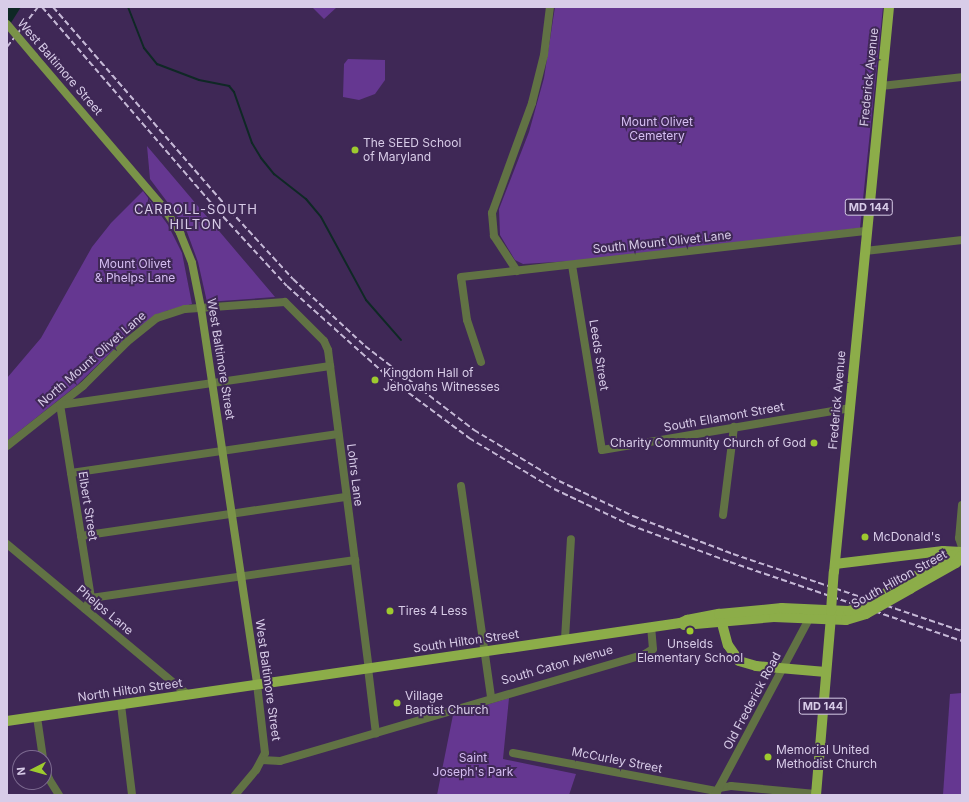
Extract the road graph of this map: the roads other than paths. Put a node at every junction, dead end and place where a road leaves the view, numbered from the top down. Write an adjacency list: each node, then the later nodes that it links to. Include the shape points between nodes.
1 (550, 7): 10 (street, via 544,55 532,102 492,213 494,236)
2 (889, 7): 5 (main road, Frederick Avenue / MD 144)
3 (7, 24): 11 (main road, West Baltimore Street, bridge, via 173,220 192,262)
4 (962, 77): 5 (street)
5 (881, 86): 6 (main road, Frederick Avenue / MD 144)
6 (867, 231): 8 (main road, Frederick Avenue / MD 144); 9 (street, South Mount Olivet Lane)
7 (962, 240): 8 (street)
8 (865, 251): 16 (main road, Frederick Avenue / MD 144)
9 (572, 265): 10 (street, South Mount Olivet Lane); 20 (street, Leeds Street)
10 (517, 271): 12 (street, South Mount Olivet Lane, via 461,277 467,320)
11 (201, 308): 13 (street, Lohrs Lane, via 285,302 326,344); 14 (main road, West Baltimore Street); 15 (street, North Mount Olivet Lane, via 176,310 157,318 127,342)
12 (481, 362)
13 (330, 366): 14 (street); 18 (street, Lohrs Lane)
14 (212, 383): 15 (street); 21 (main road, West Baltimore Street)
15 (60, 405): 19 (street, North Mount Olivet Lane); 22 (street, Elbert Street)
16 (850, 408): 17 (street, South Ellamont Street); 34 (main road, Frederick Avenue / MD 144)
17 (734, 427): 20 (street, South Ellamont Street); 27 (street)
18 (338, 434): 21 (street); 24 (street, Lohrs Lane)
19 (7, 446)
20 (602, 450)
21 (222, 451): 22 (street); 26 (main road, West Baltimore Street)
22 (71, 473): 28 (street, Elbert Street)
23 (461, 486): 43 (street)
24 (346, 497): 26 (street); 33 (street, Lohrs Lane)
25 (962, 505): 31 (street, via 959,538)
26 (232, 514): 28 (street); 35 (main road, West Baltimore Street)
27 (723, 515)
28 (81, 536): 36 (street, Elbert Street)
29 (571, 538): 42 (street)
30 (7, 544): 37 (street, Phelps Lane)
31 (962, 547)
32 (962, 553): 34 (main road, via 944,551); 38 (main road, South Hilton Street, bridge, via 956,563 905,587 846,620)
33 (355, 560): 35 (street); 44 (street, Lohrs Lane)
34 (835, 568): 38 (main road, Frederick Avenue / MD 144, bridge)
35 (241, 577): 36 (street); 47 (main road, West Baltimore Street)
36 (91, 598): 37 (street)
37 (86, 609): 48 (street, Phelps Lane)
38 (831, 615): 39 (main road, South Hilton Street); 40 (main road, South Hilton Street, via 782,608); 46 (main road, Frederick Avenue / MD 144)
39 (810, 617): 40 (main road, South Hilton Street); 45 (street, Old Frederick Road)
40 (720, 618): 41 (main road, South Hilton Street, via 687,626 680,624); 45 (main road, via 728,645 739,661)
41 (651, 627): 42 (main road, South Hilton Street); 49 (street, South Caton Avenue, via 653,644 650,652)
42 (565, 640): 43 (main road, South Hilton Street)
43 (485, 651): 44 (main road, South Hilton Street); 49 (street)
44 (369, 668): 47 (main road, South Hilton Street); 53 (street, Lohrs Lane)
45 (783, 669): 46 (main road); 58 (street, Old Frederick Road)
46 (826, 672): 62 (main road, Frederick Avenue / MD 144)
47 (257, 684): 48 (main road, North Hilton Street); 56 (street, West Baltimore Street, via 265,743)
48 (188, 695): 50 (main road, North Hilton Street)
49 (491, 698): 53 (street, South Caton Avenue)
50 (121, 705): 51 (main road, North Hilton Street); 61 (street)
51 (37, 717): 52 (main road, North Hilton Street); 54 (street)
52 (7, 722)
53 (376, 734): 56 (street, South Caton Avenue, via 280,761)
54 (42, 750)
55 (513, 753): 58 (street, McCurley Street)
56 (262, 760): 59 (street)
57 (52, 784): 60 (street)
58 (717, 791): 62 (street, McCurley Street, via 731,786)
59 (237, 794)
60 (59, 795)
61 (132, 795)
62 (816, 795)

